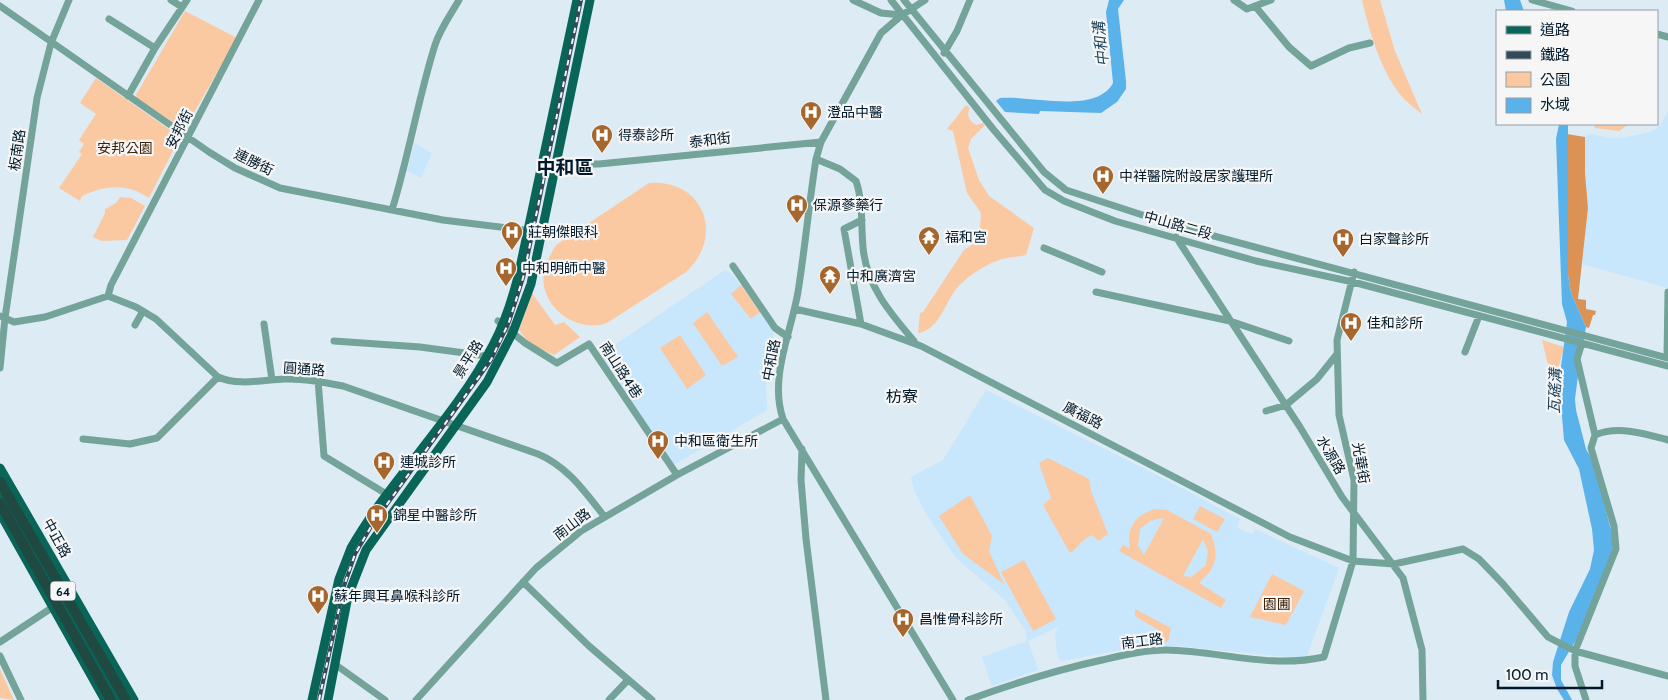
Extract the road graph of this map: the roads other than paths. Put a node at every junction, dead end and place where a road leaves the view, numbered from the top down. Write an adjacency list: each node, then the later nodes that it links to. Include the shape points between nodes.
1 (70, 0): 23 (street, 板南路)
2 (171, 0): 18 (street)
3 (187, 0): 18 (street)
4 (259, 0): 29 (street, 安邦街)
5 (459, 0): 34 (street, via 435,44)
6 (577, 0): 32 (main road, 景平路)
7 (590, 0): 33 (main road, 景平路)
8 (854, 0): 21 (street, via 881,13)
9 (891, 0): 21 (street, 中山路二段)
10 (904, 0): 19 (street, 中山路二段)
11 (925, 0): 19 (street, 中和路)
12 (970, 0): 26 (street)
13 (1234, 0): 17 (street, via 1247,9)
14 (1271, 0): 17 (street)
15 (1532, 0): 20 (street)
16 (0, 6): 23 (street, 連勝街)
17 (1255, 6): 24 (street, via 1289,47 1311,66 1348,48)
18 (182, 7): 25 (street)
19 (911, 10): 21 (street, 中和路); 26 (street, 中山路二段)
20 (1568, 10)
21 (902, 15): 27 (street, 中山路二段); 30 (street, 中和路, via 880,33)
22 (110, 19): 25 (street)
23 (51, 43): 28 (street, 連勝街); 50 (street, 板南路, via 37,98)
24 (1370, 43)
25 (155, 48): 28 (street)
26 (945, 51): 27 (street); 42 (street, 中山路二段, via 1044,172 1066,190 1173,225)
27 (939, 63): 38 (street, 中山路二段, via 1045,190 1114,221)
28 (128, 96): 29 (street, 連勝街)
29 (188, 138): 34 (street, 連勝街, via 235,168 280,188); 46 (street, 安邦街)
30 (821, 142): 31 (street, 中和路); 33 (street, 泰和街)
31 (816, 159): 35 (street, via 840,169 856,181); 47 (street, 中和路)
32 (543, 164): 33 (street, 泰和街); 36 (main road, 景平路)
33 (555, 166): 37 (main road, 景平路)
34 (392, 210): 36 (street, 連勝街)
35 (862, 220): 54 (street, via 844,228); 61 (street, via 866,268 873,285 885,306)
36 (528, 230): 37 (street, 連勝街); 52 (main road, 景平路, via 518,276)
37 (541, 232): 56 (main road, 景平路, via 530,284)
38 (1176, 237): 43 (street, 中山路二段, via 1256,260); 51 (street, 水源路)
39 (1044, 248): 41 (street)
40 (733, 266): 57 (street, via 775,328)
41 (1102, 272)
42 (1354, 272): 43 (street, 光華街); 65 (street, 中山路二段)
43 (1353, 282): 49 (street, 中山路二段); 63 (street, 光華街, via 1337,340)
44 (1096, 292): 51 (street)
45 (1668, 292): 65 (street)
46 (108, 296): 48 (street); 50 (street, via 45,318 14,322)
47 (795, 309): 54 (street, 廣福路); 57 (street, 中和路)
48 (143, 311): 55 (street); 68 (street, via 156,319)
49 (1479, 316): 60 (street, 中山路二段); 62 (street)
50 (3, 317): 67 (street, 板南路)
51 (1230, 321): 59 (street); 71 (street, 水源路)
52 (500, 323): 56 (street, 南山路4巷); 64 (main road, 景平路)
53 (264, 324): 69 (street)
54 (861, 324): 61 (street, 廣福路)
55 (135, 325)
56 (513, 332): 75 (main road, 景平路, via 487,382); 81 (street, 南山路4巷, via 557,363 589,344)
57 (788, 337): 73 (street, 中和路, via 777,388 777,404)
58 (334, 341): 64 (street)
59 (1289, 341)
60 (1582, 343): 66 (street, 中山路二段); 76 (street, via 1578,359)
61 (916, 344): 89 (street, 廣福路, via 1290,537)
62 (1465, 352)
63 (1337, 354): 71 (street, via 1317,379); 86 (street, 光華街, via 1339,415 1354,480)
64 (487, 356): 74 (main road, 景平路)
65 (1668, 358)
66 (1668, 366)
67 (0, 368)
68 (218, 377): 69 (street, 圓通路, via 227,382); 77 (street, via 157,438 130,444)
69 (272, 380): 70 (street, 圓通路)
70 (318, 380): 74 (street, 圓通路); 84 (street, via 324,456)
71 (1286, 406): 72 (street); 86 (street, 水源路, via 1342,497)
72 (1266, 411)
73 (783, 419): 79 (street, 中和路); 81 (street, 南山路)
74 (442, 421): 75 (street, 圓通路); 84 (main road, 景平路)
75 (456, 425): 88 (street, 圓通路, via 552,460 580,485); 99 (main road, 景平路, via 366,550 348,596)
76 (1595, 435): 78 (street, via 1614,430 1629,431); 96 (street, via 1591,442 1592,457 1614,526 1616,549)
77 (83, 439)
78 (1668, 440)
79 (802, 449): 114 (street, via 806,540); 115 (street, 中和路)
80 (0, 468): 92 (main road, 中正路)
81 (677, 475): 88 (street, 南山路)
82 (0, 482): 106 (highway, 64, bridge)
83 (0, 492): 93 (main road, 中正路)
84 (388, 495): 108 (main road, 景平路, via 345,561 336,588)
85 (0, 503): 104 (highway, 64, bridge)
86 (1353, 509): 89 (street, 光華街); 90 (street, 水源路)
87 (0, 513): 94 (main road)
88 (604, 516): 91 (street, 南山路, via 552,554)
89 (1353, 561): 90 (street, 廣福路); 98 (street, 光華街)
90 (1394, 564): 96 (street, 廣福路, via 1463,549 1479,559 1553,640); 117 (street, 水源路, via 1403,578 1422,650)
91 (523, 582): 101 (street); 111 (street, 南山路)
92 (72, 595): 93 (street); 107 (main road, 中正路)
93 (62, 601): 94 (street); 105 (main road, 中正路)
94 (52, 607): 95 (street); 103 (main road)
95 (0, 642)
96 (1573, 650): 100 (street, 廣福路); 118 (street)
97 (0, 656): 102 (street)
98 (1324, 657): 116 (street, 南工路, via 1271,662 1198,652 1142,651 1027,679)
99 (336, 665): 109 (main road, 景平路); 110 (street)
100 (1668, 675)
101 (628, 681): 112 (street); 113 (street)
102 (21, 700)
103 (105, 700)
104 (111, 700)
105 (119, 700)
106 (126, 700)
107 (134, 700)
108 (312, 700)
109 (328, 700)
110 (385, 700)
111 (416, 700)
112 (609, 700)
113 (652, 700)
114 (826, 700)
115 (953, 700)
116 (968, 700)
117 (1423, 700)
118 (1586, 700)

